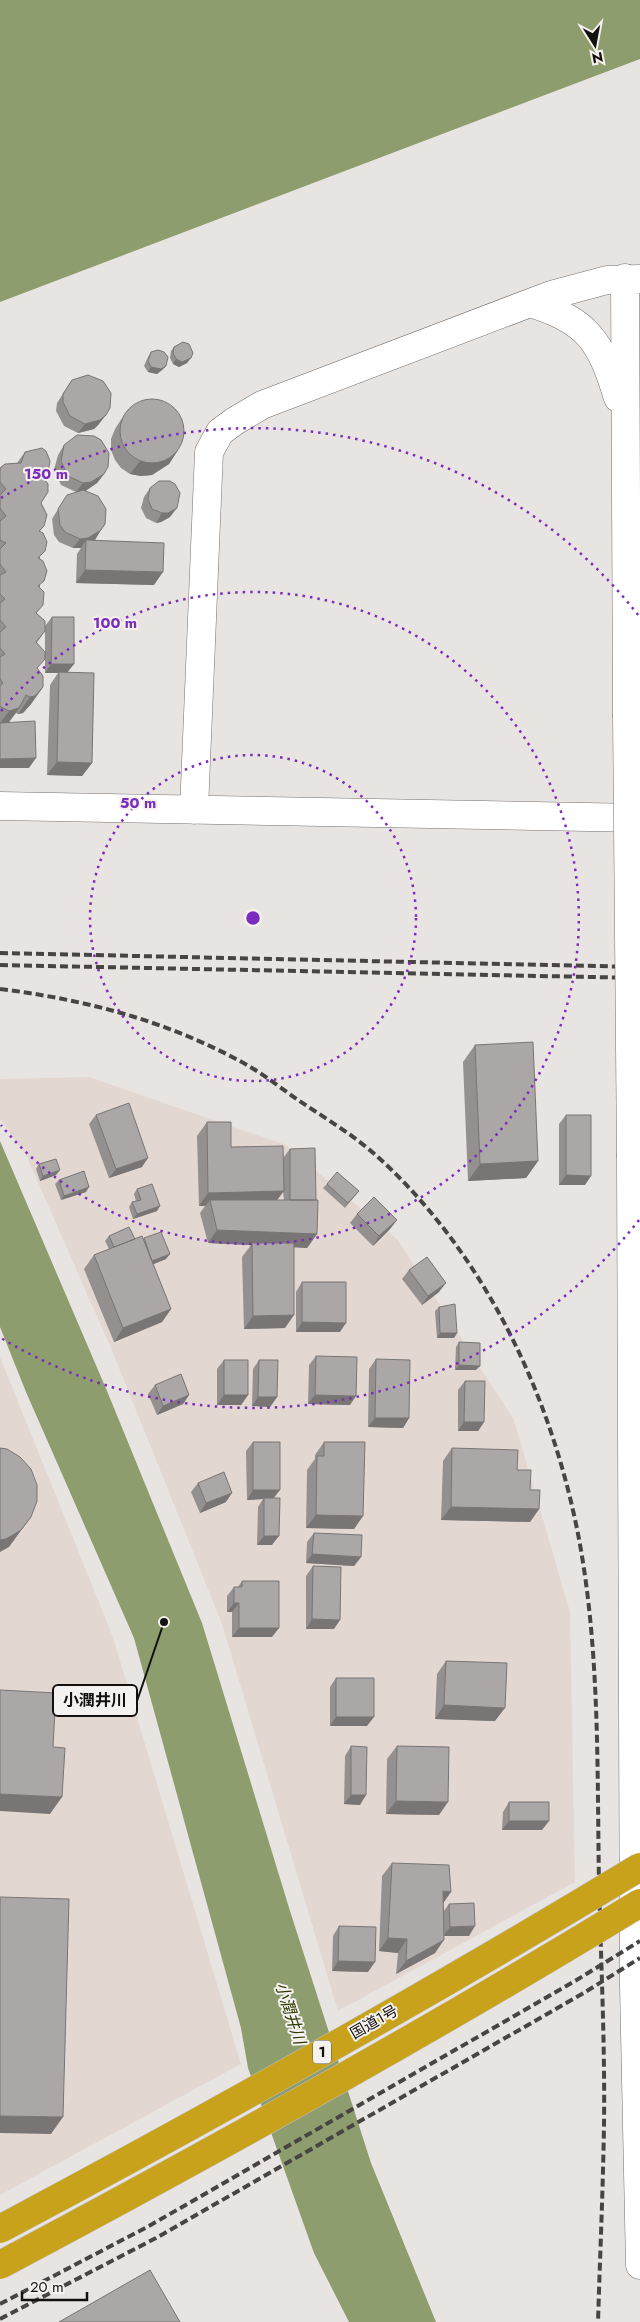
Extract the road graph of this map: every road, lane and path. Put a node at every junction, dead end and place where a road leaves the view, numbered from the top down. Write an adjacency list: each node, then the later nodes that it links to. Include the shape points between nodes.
1 (632, 279): 2 (street, via 588,284); 4 (street)
2 (530, 303): 4 (street, via 566,316 582,326 597,345 610,371); 6 (street, via 262,405 220,432 210,452)
3 (640, 348): 4 (street)
4 (626, 421): 12 (street, bridge, via 634,1986)
5 (0, 806): 6 (street)
6 (194, 810): 7 (street)
7 (640, 818)
8 (640, 1867): 10 (highway, 国道1号 / 1, bridge, via 169,2139)
9 (640, 1903): 11 (highway, 1, bridge, via 502,1988 169,2175)
10 (0, 2229)
11 (0, 2265)
12 (640, 2265)

